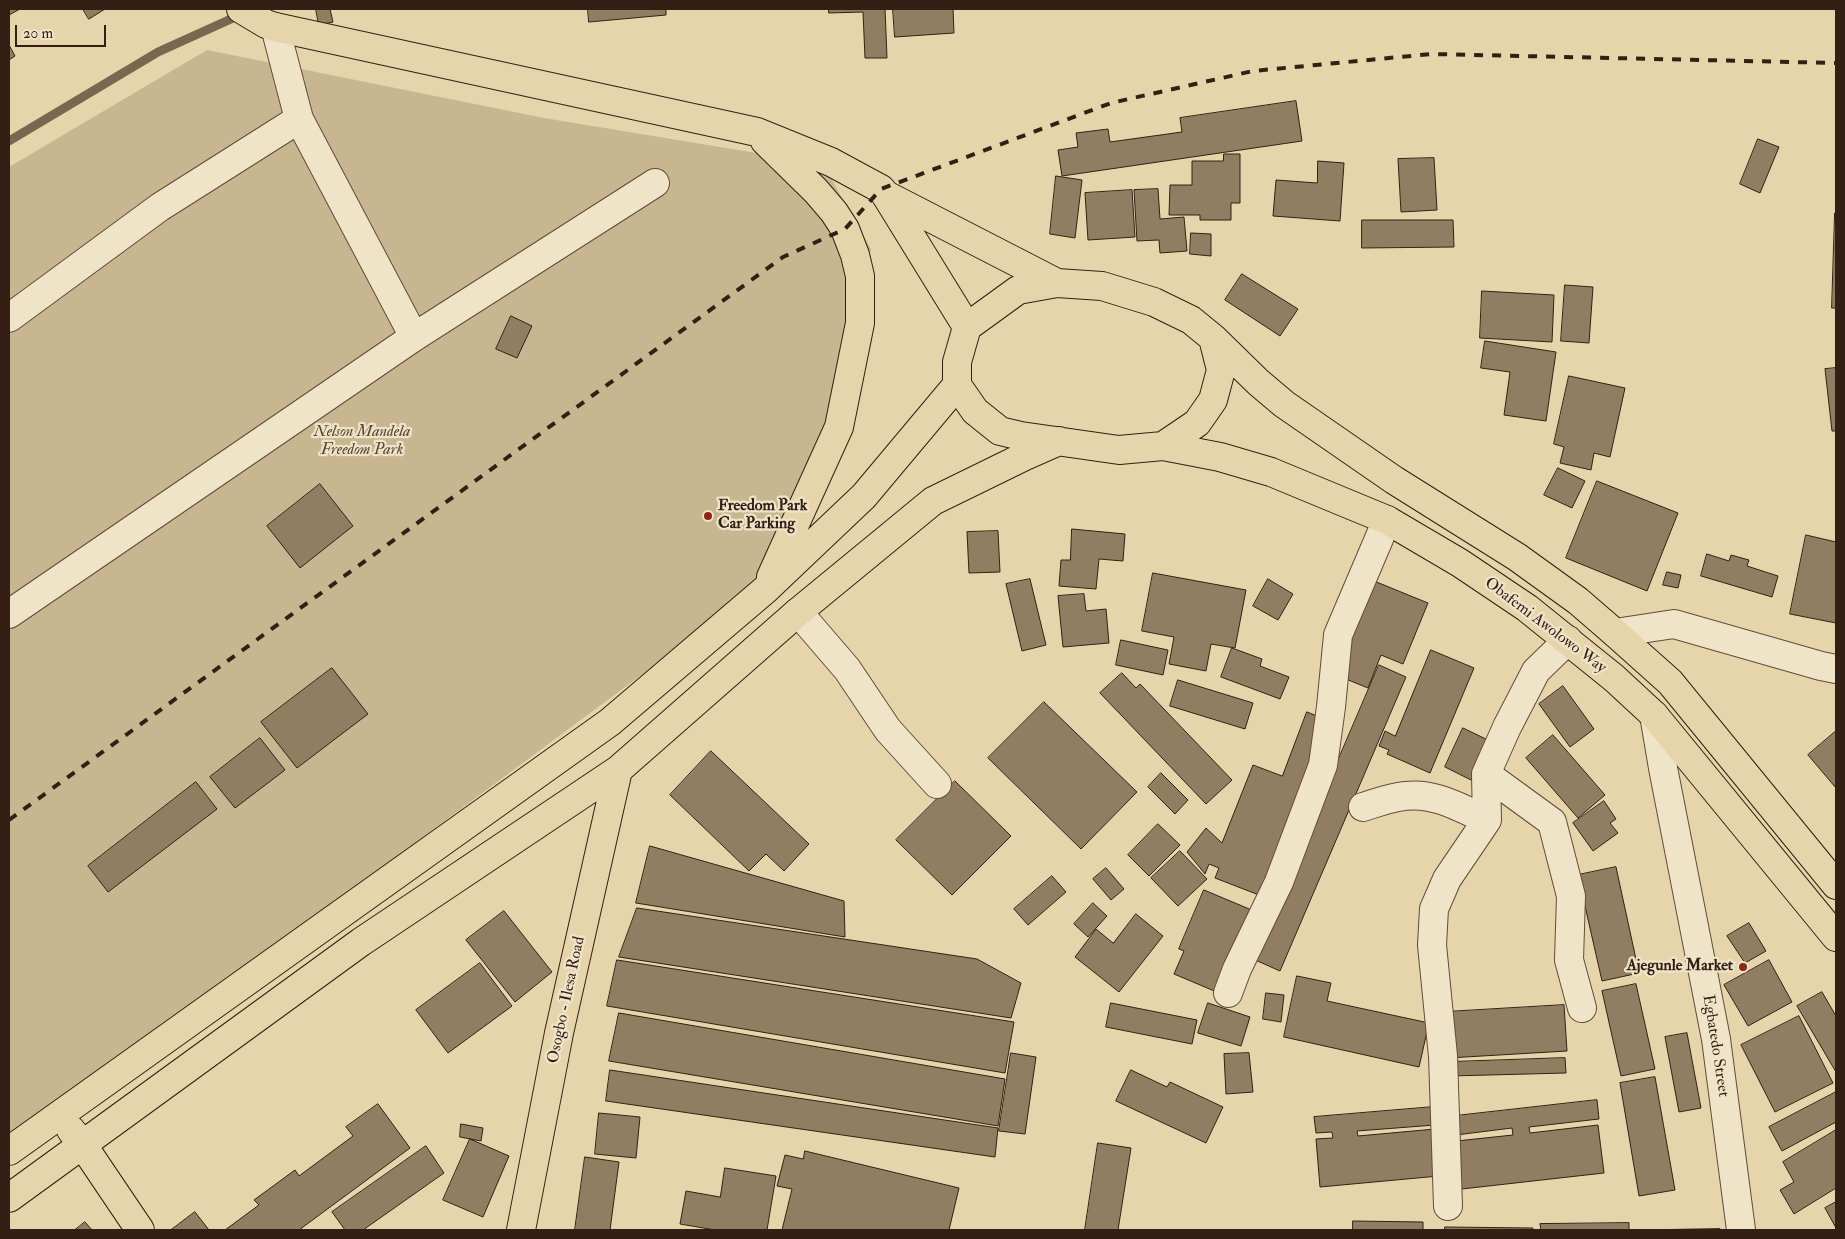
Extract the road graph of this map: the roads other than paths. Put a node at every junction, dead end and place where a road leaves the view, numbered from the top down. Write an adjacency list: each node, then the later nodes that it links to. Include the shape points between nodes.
1 (241, 9): 2 (main road)
2 (270, 25): 3 (street); 4 (main road)
3 (299, 119): 8 (street, via 160,207); 10 (street)
4 (757, 132): 6 (main road, via 831,162); 16 (main road, via 834,212 855,255 860,276 860,322 838,427)
5 (655, 183): 10 (street)
6 (885, 194): 7 (main road); 9 (main road)
7 (1057, 283): 9 (main road, via 1018,290); 11 (main road, via 1102,286 1154,302 1191,320)
8 (9, 318)
9 (967, 327): 12 (main road, via 957,362)
10 (414, 337): 18 (street)
11 (1213, 338): 14 (main road, via 1221,370 1213,400 1197,423); 19 (main road, via 1284,404 1394,480 1517,557 1578,601)
12 (957, 385): 13 (main road, via 975,411 1000,431); 16 (main road, via 864,496)
13 (1059, 441): 14 (main road, via 1119,450); 17 (main road, via 933,502)
14 (1163, 446): 15 (main road, Obafemi Awolowo Way, via 1220,457 1271,472)
15 (1387, 520): 20 (main road, Obafemi Awolowo Way, via 1460,563); 30 (street, via 1338,635 1323,765 1279,882)
16 (765, 590): 32 (main road, via 610,722)
17 (798, 612): 23 (main road); 25 (street, via 847,669 888,730)
18 (9, 614)
19 (1615, 633): 21 (street, via 1674,624); 28 (main road, via 1670,682)
20 (1568, 640): 22 (main road, Obafemi Awolowo Way); 24 (street, via 1536,671)
21 (1836, 669)
22 (1654, 715): 29 (main road, Obafemi Awolowo Way); 39 (street, Egbatedo Street, via 1716,1038)
23 (618, 770): 33 (main road, via 361,942); 38 (main road, Osogbo - Ilesa Road, via 559,1034)
24 (1486, 774): 27 (street); 31 (street, via 1552,822 1571,896 1569,960)
25 (936, 784)
26 (1363, 807): 27 (street, via 1404,796 1426,795)
27 (1487, 820): 36 (street, via 1447,879 1434,909 1432,945 1443,1056)
28 (1836, 885)
29 (1836, 937)
30 (1228, 993)
31 (1582, 1008)
32 (59, 1115): 33 (main road); 34 (main road)
33 (82, 1144): 35 (main road); 37 (main road)
34 (9, 1151)
35 (9, 1198)
36 (1448, 1206)
37 (140, 1230)
38 (521, 1230)
39 (1741, 1230)

